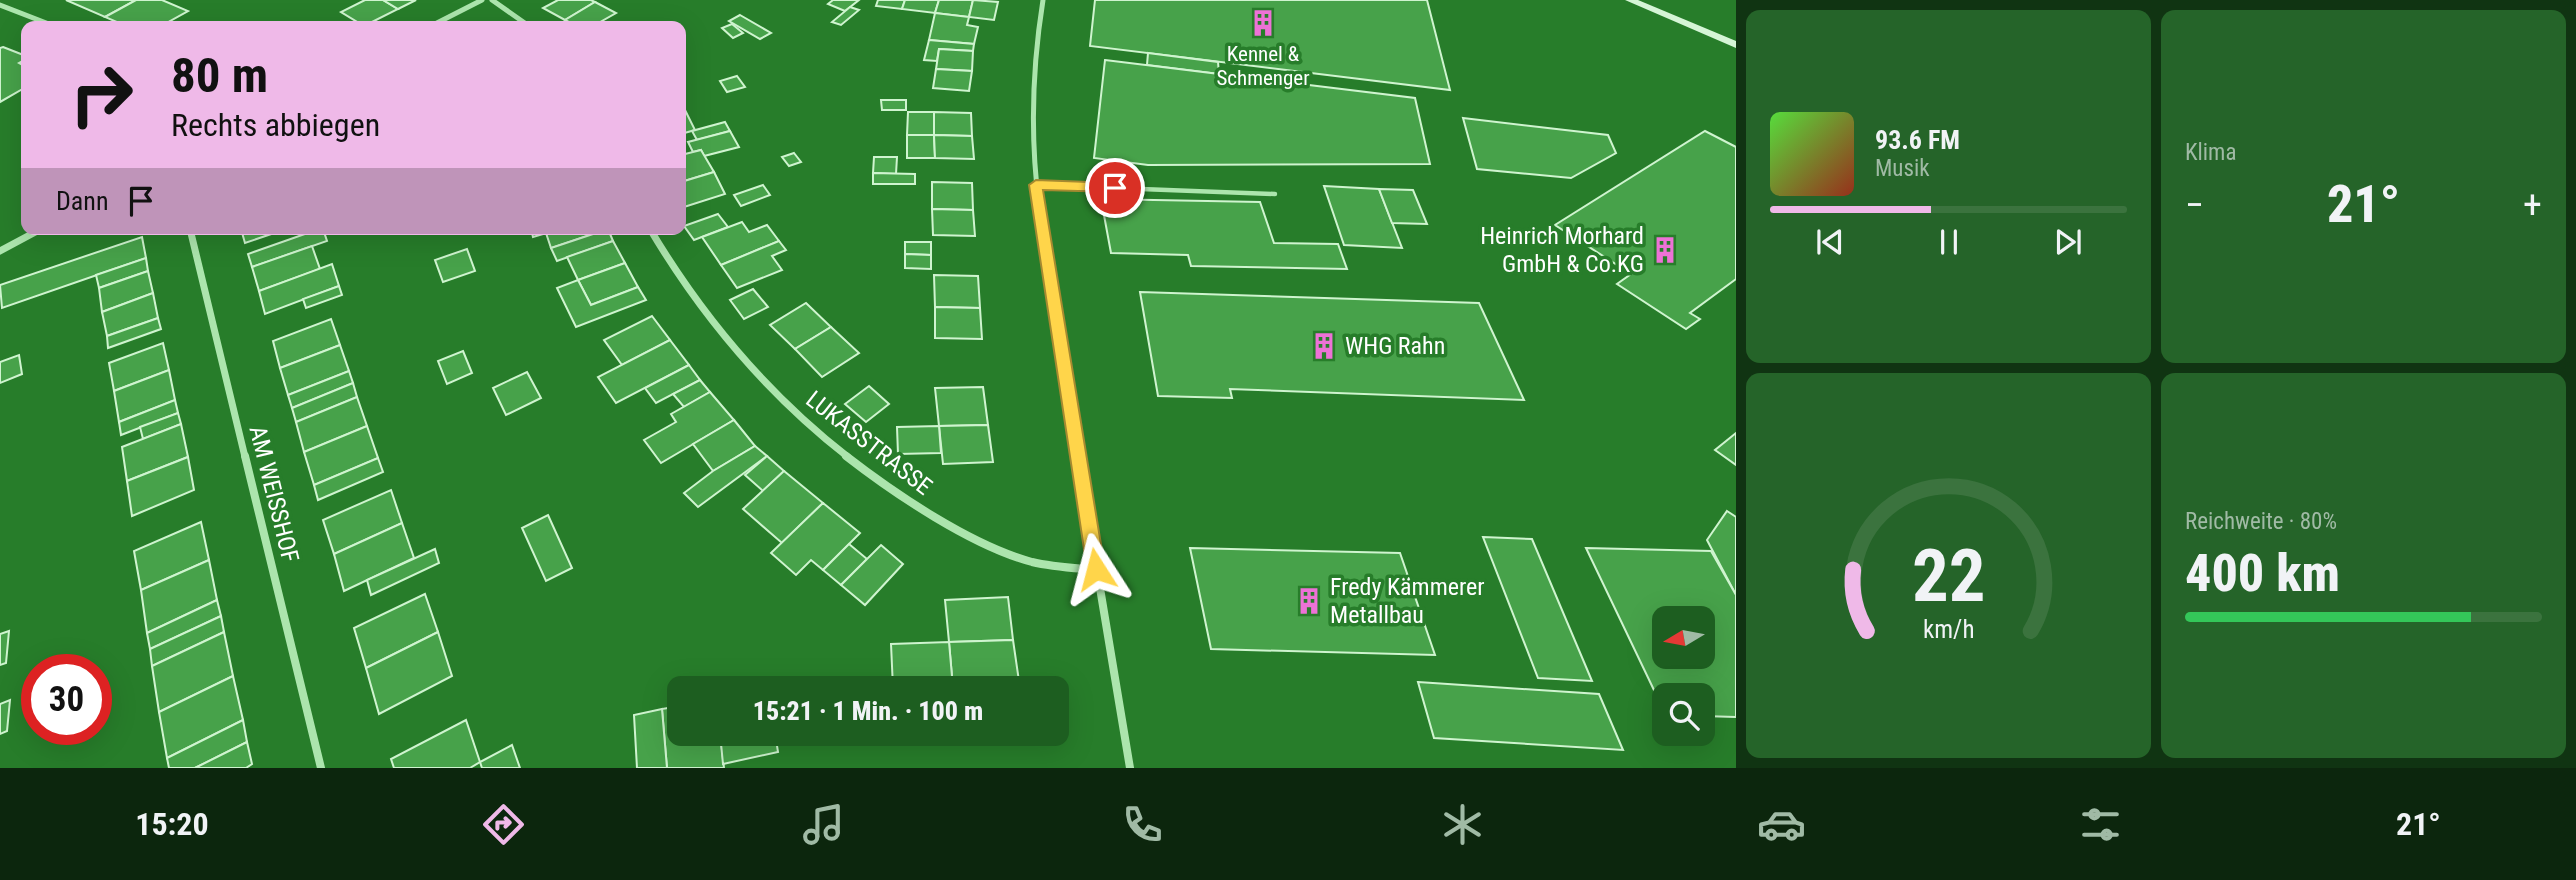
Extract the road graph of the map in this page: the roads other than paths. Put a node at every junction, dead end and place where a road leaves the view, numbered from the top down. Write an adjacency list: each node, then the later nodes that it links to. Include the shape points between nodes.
1 (482, 0): 7 (street)
2 (492, 0): 8 (street)
3 (1043, 0): 10 (street, via 1032,78)
4 (1630, 0): 9 (main road)
5 (0, 5): 6 (street)
6 (41, 21)
7 (441, 21)
8 (522, 21)
9 (1736, 45)
10 (1036, 185): 11 (lane); 16 (street)
11 (1275, 194)
12 (30, 235): 15 (street)
13 (191, 235): 17 (street, AM WEISSHOF)
14 (654, 235): 16 (street, LUKASSTRASSE, via 705,313 820,436 927,513 986,544 1023,560)
15 (0, 251)
16 (1096, 569): 18 (street)
17 (321, 768)
18 (1130, 768)

